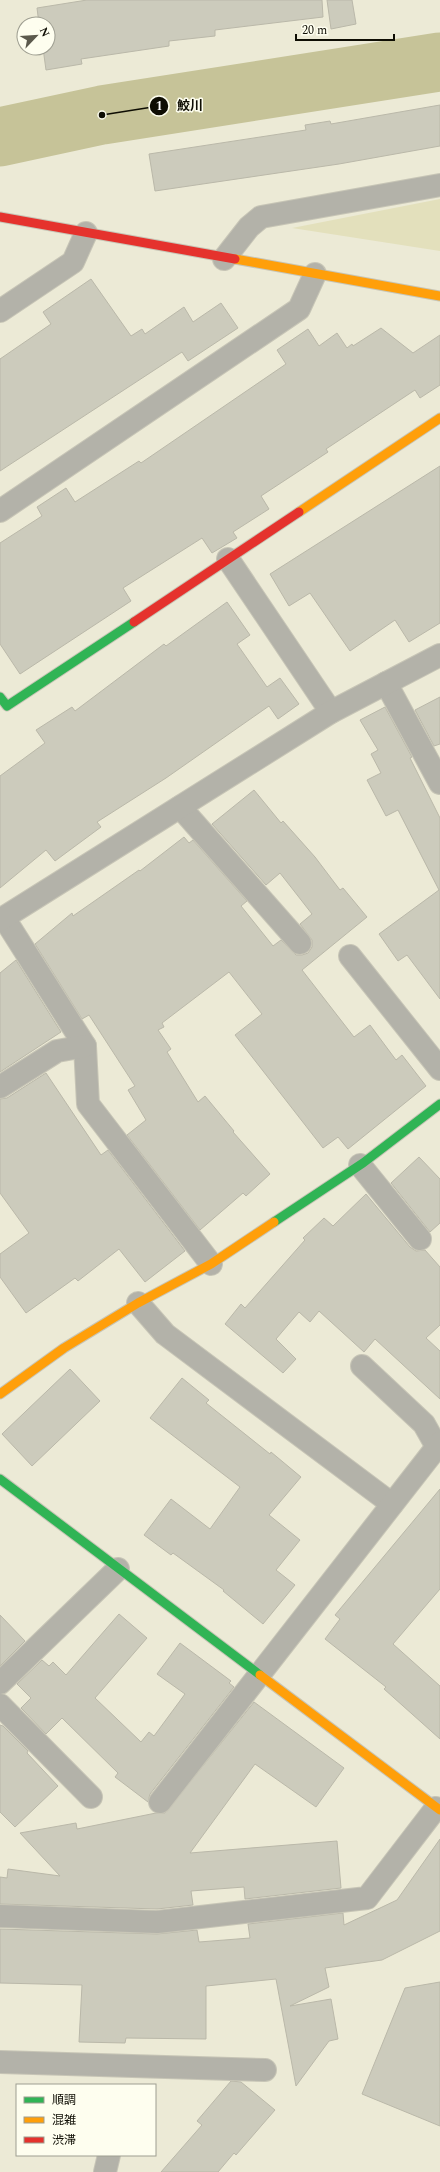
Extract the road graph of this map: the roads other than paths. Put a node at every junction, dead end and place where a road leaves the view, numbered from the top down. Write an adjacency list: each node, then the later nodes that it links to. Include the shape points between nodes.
1 (440, 185): 4 (street, via 261,217 249,227)
2 (0, 217): 3 (street)
3 (86, 233): 4 (street); 7 (street, via 73,262)
4 (224, 258): 5 (street)
5 (315, 274): 6 (street); 9 (street, via 300,309)
6 (440, 296)
7 (0, 311)
8 (440, 418): 10 (street)
9 (0, 511)
10 (228, 559): 13 (street, via 7,706); 14 (street)
11 (440, 655): 12 (street)
12 (386, 683): 14 (street); 15 (street)
13 (0, 697)
14 (331, 712): 16 (street)
15 (440, 783)
16 (180, 807): 17 (street); 18 (street)
17 (2, 919): 20 (street)
18 (300, 943)
19 (350, 956): 21 (street)
20 (85, 1046): 22 (street, via 58,1050); 26 (street, via 88,1104)
21 (440, 1069)
22 (0, 1088)
23 (440, 1104): 24 (street)
24 (360, 1165): 25 (street); 26 (street)
25 (420, 1238)
26 (210, 1264): 27 (street)
27 (138, 1303): 29 (street, via 64,1348); 32 (street, via 164,1334)
28 (362, 1366): 30 (street, via 424,1424)
29 (0, 1394)
30 (438, 1445): 32 (street)
31 (0, 1479): 33 (street)
32 (392, 1504): 34 (street)
33 (118, 1569): 34 (street); 35 (street)
34 (259, 1673): 38 (street); 39 (street)
35 (0, 1683)
36 (0, 1705): 37 (street)
37 (91, 1797)
38 (160, 1802)
39 (438, 1809): 40 (street, via 368,1898 158,1922)
40 (0, 1916)
41 (0, 2062): 43 (street)
42 (265, 2070): 43 (street)
43 (127, 2076)
44 (109, 2156): 45 (street)
45 (105, 2172)

